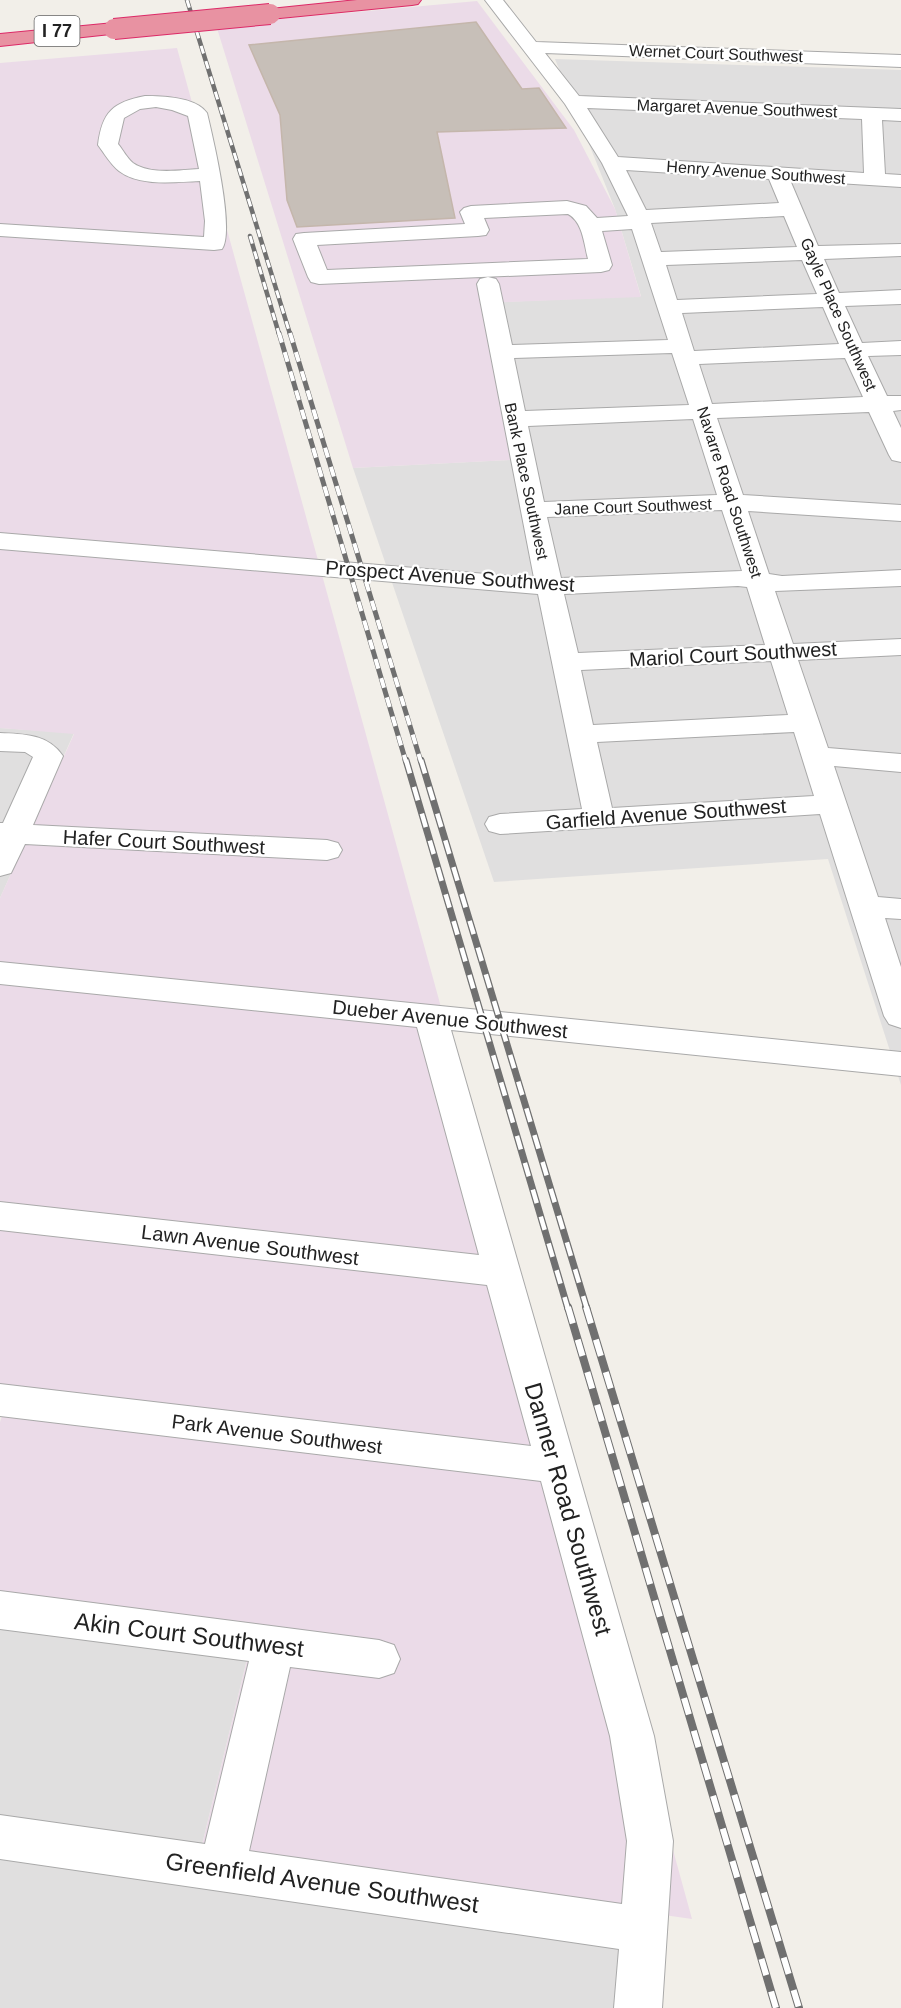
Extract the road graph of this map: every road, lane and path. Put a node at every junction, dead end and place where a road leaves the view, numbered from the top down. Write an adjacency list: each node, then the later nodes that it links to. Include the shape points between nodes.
1 (234, 0): 7 (highway, I 77)
2 (364, 0): 5 (highway)
3 (412, 0): 5 (highway)
4 (494, 0): 9 (street, Navarre Road Southwest)
5 (269, 12): 7 (highway, bridge)
6 (0, 22): 7 (highway, I 77)
7 (112, 22): 8 (highway)
8 (0, 38)
9 (531, 47): 10 (street, Wernet Court Southwest); 11 (street, Navarre Road Southwest)
10 (901, 61)
11 (573, 102): 12 (street, Margaret Avenue Southwest); 14 (street, Navarre Road Southwest)
12 (872, 113): 13 (street, Margaret Avenue Southwest); 17 (street)
13 (901, 115)
14 (612, 163): 15 (street, Henry Avenue Southwest); 20 (street, Navarre Road Southwest)
15 (777, 173): 17 (street, Henry Avenue Southwest); 19 (street, Gayle Place Southwest)
16 (210, 175): 16 (street, via 196,111 145,102 126,108 114,119 108,145 128,168 160,175); 22 (street, via 216,221 214,244)
17 (875, 180): 18 (street, Henry Avenue Southwest)
18 (901, 181)
19 (792, 209): 20 (street); 24 (street, Gayle Place Southwest)
20 (640, 220): 21 (street); 25 (street, Navarre Road Southwest)
21 (590, 225): 21 (street, via 601,265 319,277 304,238 478,230 471,212 555,208 580,210)
22 (0, 230)
23 (901, 250): 24 (street)
24 (810, 253): 25 (street); 28 (street, Gayle Place Southwest)
25 (653, 259): 29 (street, Navarre Road Southwest)
26 (488, 284): 32 (street, Bank Place Southwest)
27 (901, 297): 28 (street)
28 (831, 300): 29 (street); 31 (street, Gayle Place Southwest)
29 (669, 307): 33 (street, Navarre Road Southwest)
30 (901, 348): 31 (street)
31 (854, 350): 33 (street); 34 (street, Gayle Place Southwest)
32 (500, 352): 33 (street); 36 (street, Bank Place Southwest)
33 (683, 352): 35 (street, Navarre Road Southwest)
34 (890, 403): 35 (street); 37 (street, Gayle Place Southwest)
35 (703, 411): 36 (street); 38 (street, Navarre Road Southwest)
36 (514, 419): 39 (street, Bank Place Southwest)
37 (901, 455)
38 (733, 502): 39 (street, Jane Court Southwest); 40 (street, Jane Court Southwest); 43 (street, Navarre Road Southwest)
39 (532, 510): 44 (street, Bank Place Southwest)
40 (901, 513)
41 (0, 541): 44 (street, Prospect Avenue Southwest)
42 (901, 578): 43 (street, Prospect Avenue Southwest, via 782,584)
43 (759, 581): 44 (street, Prospect Avenue Southwest, via 738,578); 46 (street, Navarre Road Southwest)
44 (550, 587): 47 (street, Bank Place Southwest)
45 (901, 647): 46 (street, Mariol Court Southwest)
46 (782, 651): 47 (street, Mariol Court Southwest); 48 (street, Navarre Road Southwest)
47 (566, 662): 49 (street, Bank Place Southwest)
48 (806, 723): 49 (street); 51 (street, Navarre Road Southwest)
49 (581, 734): 54 (street, Bank Place Southwest)
50 (0, 742): 56 (street, via 41,748 48,756)
51 (817, 756): 52 (street); 53 (street, Navarre Road Southwest)
52 (901, 763)
53 (832, 804): 54 (street, Garfield Avenue Southwest); 59 (street, Navarre Road Southwest)
54 (599, 818): 55 (street, Garfield Avenue Southwest)
55 (500, 824)
56 (7, 834): 57 (street, Hafer Court Southwest); 58 (street)
57 (327, 850)
58 (0, 866)
59 (866, 906): 60 (street); 62 (street, Navarre Road Southwest)
60 (901, 909)
61 (0, 973): 63 (street, Dueber Avenue Southwest)
62 (901, 1016)
63 (431, 1018): 64 (street, Dueber Avenue Southwest); 66 (street, Danner Road Southwest)
64 (901, 1064)
65 (0, 1216): 66 (street, Lawn Avenue Southwest)
66 (501, 1272): 68 (street, Danner Road Southwest)
67 (0, 1400): 68 (street, Park Avenue Southwest)
68 (555, 1466): 74 (street, Danner Road Southwest, via 632,1736 642,1786 650,1841)
69 (0, 1610): 70 (street, Akin Court Southwest)
70 (274, 1645): 71 (street, Akin Court Southwest); 73 (street)
71 (379, 1659)
72 (0, 1837): 73 (street, Greenfield Avenue Southwest)
73 (222, 1868): 74 (street, Greenfield Avenue Southwest)
74 (644, 1930): 75 (street, Danner Road Southwest)
75 (638, 2008)

